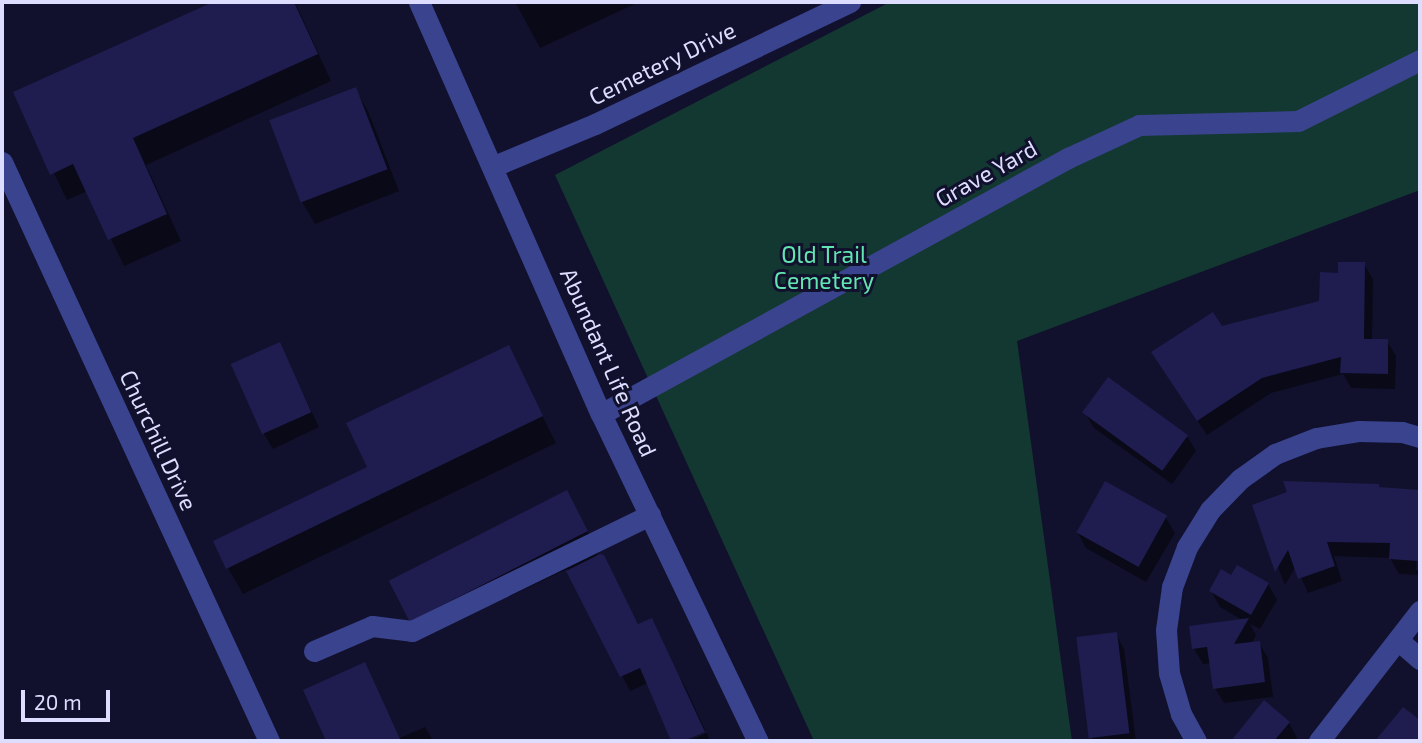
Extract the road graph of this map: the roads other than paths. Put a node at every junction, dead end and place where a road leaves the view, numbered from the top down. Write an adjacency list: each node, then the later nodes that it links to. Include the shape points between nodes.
1 (419, 2): 5 (street, Abundant Life Road)
2 (850, 2): 5 (street, Cemetery Drive, via 595,124)
3 (1420, 60): 6 (street, Grave Yard, via 1298,121 1139,125 1056,164)
4 (2, 162): 13 (street, Churchill Drive)
5 (494, 166): 6 (street, Abundant Life Road)
6 (601, 414): 8 (street, Abundant Life Road)
7 (1420, 437): 15 (street, via 1359,430 1316,438 1275,454 1240,479 1210,510 1187,547 1172,587 1166,630 1169,673 1181,714)
8 (650, 515): 11 (street, via 412,631 372,626); 14 (street, Abundant Life Road)
9 (1420, 611): 10 (street)
10 (1398, 640): 12 (street); 16 (street)
11 (314, 651)
12 (1420, 659)
13 (269, 741)
14 (758, 741)
15 (1196, 741)
16 (1319, 741)

